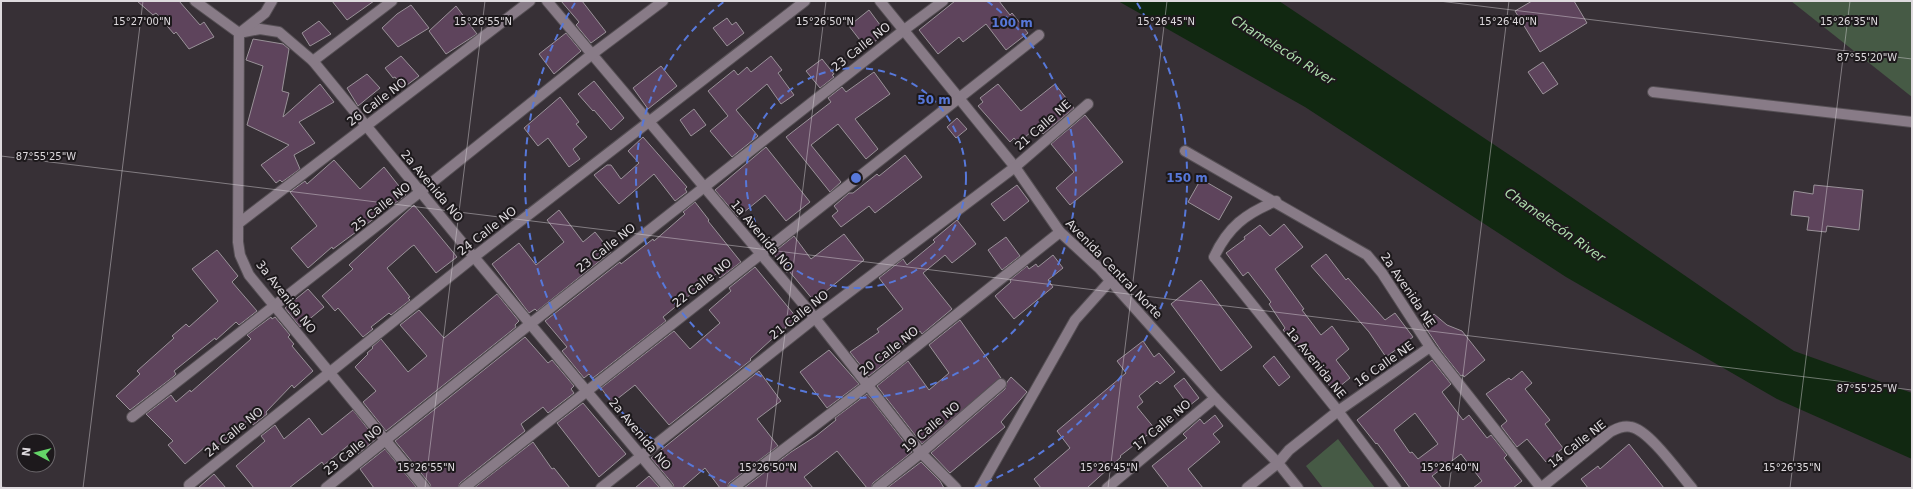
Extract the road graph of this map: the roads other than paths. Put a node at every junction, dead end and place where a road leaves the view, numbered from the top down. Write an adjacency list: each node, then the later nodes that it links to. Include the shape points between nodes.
1 (195, 1): 11 (street)
2 (272, 1): 11 (street, via 265,13)
3 (392, 1): 14 (street)
4 (530, 1): 20 (street, 26 Calle NO)
5 (547, 1): 13 (street, 1a Avenida NO)
6 (663, 1): 13 (street, 25 Calle NO)
7 (805, 1): 18 (street, 24 Calle NO)
8 (880, 1): 10 (street, Avenida Central Norte)
9 (943, 1): 10 (street, 23 Calle NO)
10 (904, 30): 16 (street, Avenida Central Norte); 23 (street, 23 Calle NO)
11 (239, 33): 14 (street, 2a Avenida NO, via 260,29 279,32); 26 (street, 3a Avenida NO)
12 (1040, 35): 16 (street, 22 Calle NO)
13 (591, 55): 18 (street, 1a Avenida NO); 24 (street, 25 Calle NO)
14 (313, 61): 20 (street, 2a Avenida NO)
15 (1653, 92): 19 (street)
16 (958, 99): 22 (street, Avenida Central Norte); 28 (street, 22 Calle NO)
17 (1088, 104): 22 (street, 21 Calle NE)
18 (648, 122): 23 (street, 1a Avenida NO); 29 (street, 24 Calle NO)
19 (1912, 122)
20 (366, 127): 24 (street, 2a Avenida NO); 26 (street, 26 Calle NO)
21 (1184, 151): 25 (street, 2a Avenida NE)
22 (1014, 166): 27 (street, Avenida Central Norte); 32 (street, 21 Calle NO)
23 (704, 187): 28 (street, 1a Avenida NO); 33 (street, 23 Calle NO)
24 (420, 192): 29 (street, 2a Avenida NO); 31 (street, 25 Calle NO)
25 (1276, 201): 34 (street, 2a Avenida NE, via 1368,255); 40 (street, 1a Avenida NE, via 1254,210 1236,224 1221,241 1214,257)
26 (239, 223): 31 (street, 3a Avenida NO, via 240,255 249,275)
27 (1060, 232): 30 (street, Avenida Central Norte); 37 (street, 20 Calle NO)
28 (760, 254): 32 (street, 1a Avenida NO); 38 (street, 22 Calle NO)
29 (474, 257): 33 (street, 2a Avenida NO); 35 (street, 24 Calle NO)
30 (1110, 281): 39 (street, Avenida Central Norte); 55 (street, via 1076,320)
31 (274, 306): 35 (street, 3a Avenida NO); 41 (street, 25 Calle NO)
32 (815, 318): 37 (street, 1a Avenida NO); 44 (street, 21 Calle NO)
33 (530, 324): 38 (street, 2a Avenida NO); 42 (street, 23 Calle NO)
34 (1430, 347): 40 (street, 16 Calle NE); 60 (street, 2a Avenida NE)
35 (330, 373): 42 (street, 3a Avenida NO); 46 (street, 24 Calle NO)
36 (1001, 384): 43 (street, 19 Calle NO)
37 (868, 385): 43 (street, 1a Avenida NO); 52 (street, 20 Calle NO)
38 (586, 391): 44 (street, 2a Avenida NO); 49 (street, 22 Calle NO)
39 (1215, 398): 45 (street, Avenida Central Norte); 56 (street, 17 Calle NO)
40 (1338, 412): 45 (street, 16 Calle NE, via 1289,450); 59 (street, 1a Avenida NE)
41 (132, 417)
42 (386, 440): 47 (street, 23 Calle NO); 48 (street, 3a Avenida NO)
43 (921, 453): 53 (street, 19 Calle NO); 54 (street, 1a Avenida NO)
44 (641, 456): 50 (street, 21 Calle NO); 51 (street, 2a Avenida NO)
45 (1278, 463): 57 (street, 16 Calle NE); 58 (street, Avenida Central Norte)
46 (189, 485)
47 (326, 488)
48 (425, 488)
49 (464, 488)
50 (601, 488)
51 (668, 488)
52 (733, 488)
53 (877, 488)
54 (956, 488)
55 (980, 488)
56 (1107, 488)
57 (1247, 488)
58 (1298, 488)
59 (1396, 488)
60 (1541, 488): 61 (street, 14 Calle NE, via 1610,432 1620,427 1631,427 1644,433)
61 (1692, 488)

